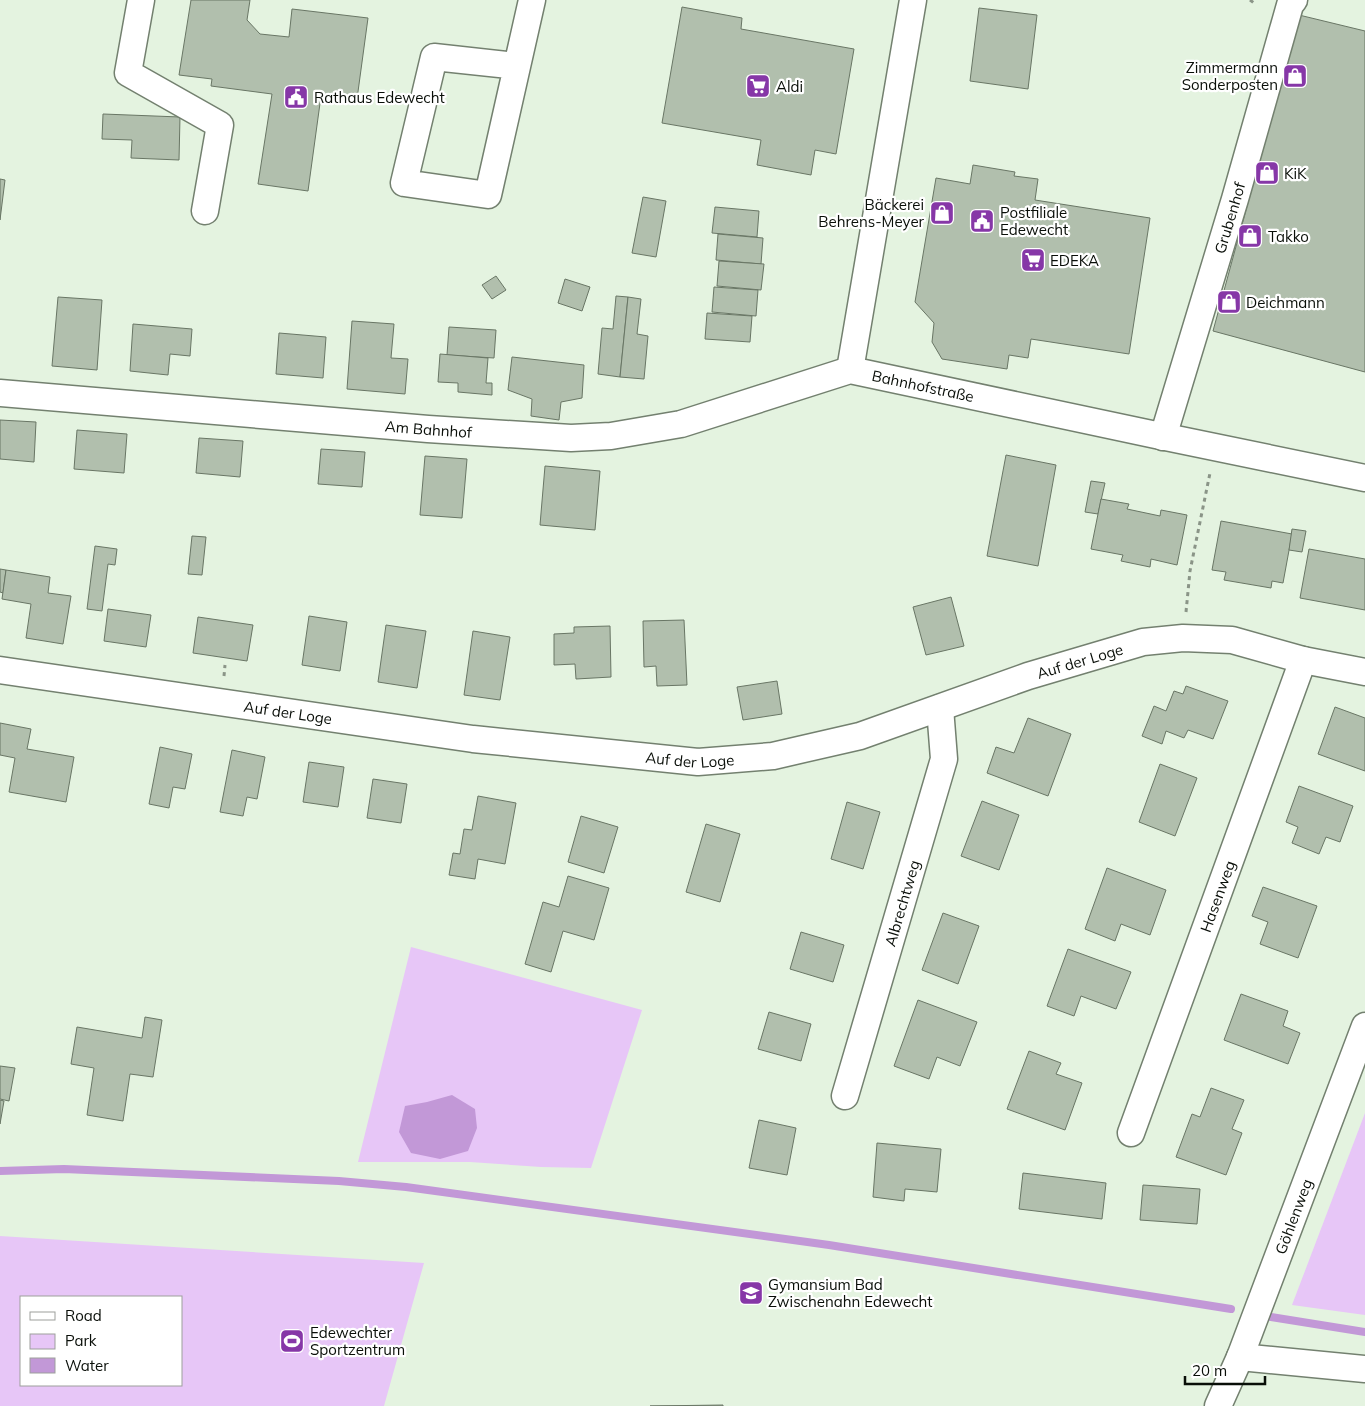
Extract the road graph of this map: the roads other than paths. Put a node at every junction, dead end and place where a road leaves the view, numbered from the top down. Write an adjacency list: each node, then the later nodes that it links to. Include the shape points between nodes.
1 (141, 0): 6 (street, via 128,73 220,125)
2 (532, 0): 5 (street)
3 (913, 0): 7 (street)
4 (1294, 0): 9 (street, Grubenhof)
5 (517, 66): 5 (street, via 488,195 404,183 434,57)
6 (205, 211)
7 (850, 370): 8 (street, Am Bahnhof, via 680,424 611,436 571,438 428,430); 9 (street, Bahnhofstraße)
8 (0, 393)
9 (1163, 437): 10 (street, Bahnhofstraße)
10 (1365, 478)
11 (1303, 660): 13 (street, Auf der Loge); 14 (street, Auf der Loge, via 1232,640 1183,638 1144,642 1028,676); 17 (street, Hasenweg)
12 (0, 670): 14 (street, Auf der Loge, via 473,738 698,762 773,756 860,736)
13 (1365, 672)
14 (940, 708): 16 (street, Albrechtweg, via 944,759)
15 (1365, 1026): 18 (street, Göhlenweg)
16 (845, 1096)
17 (1131, 1133)
18 (1240, 1357): 19 (street); 20 (street, Göhlenweg)
19 (1365, 1369)
20 (1218, 1406)

